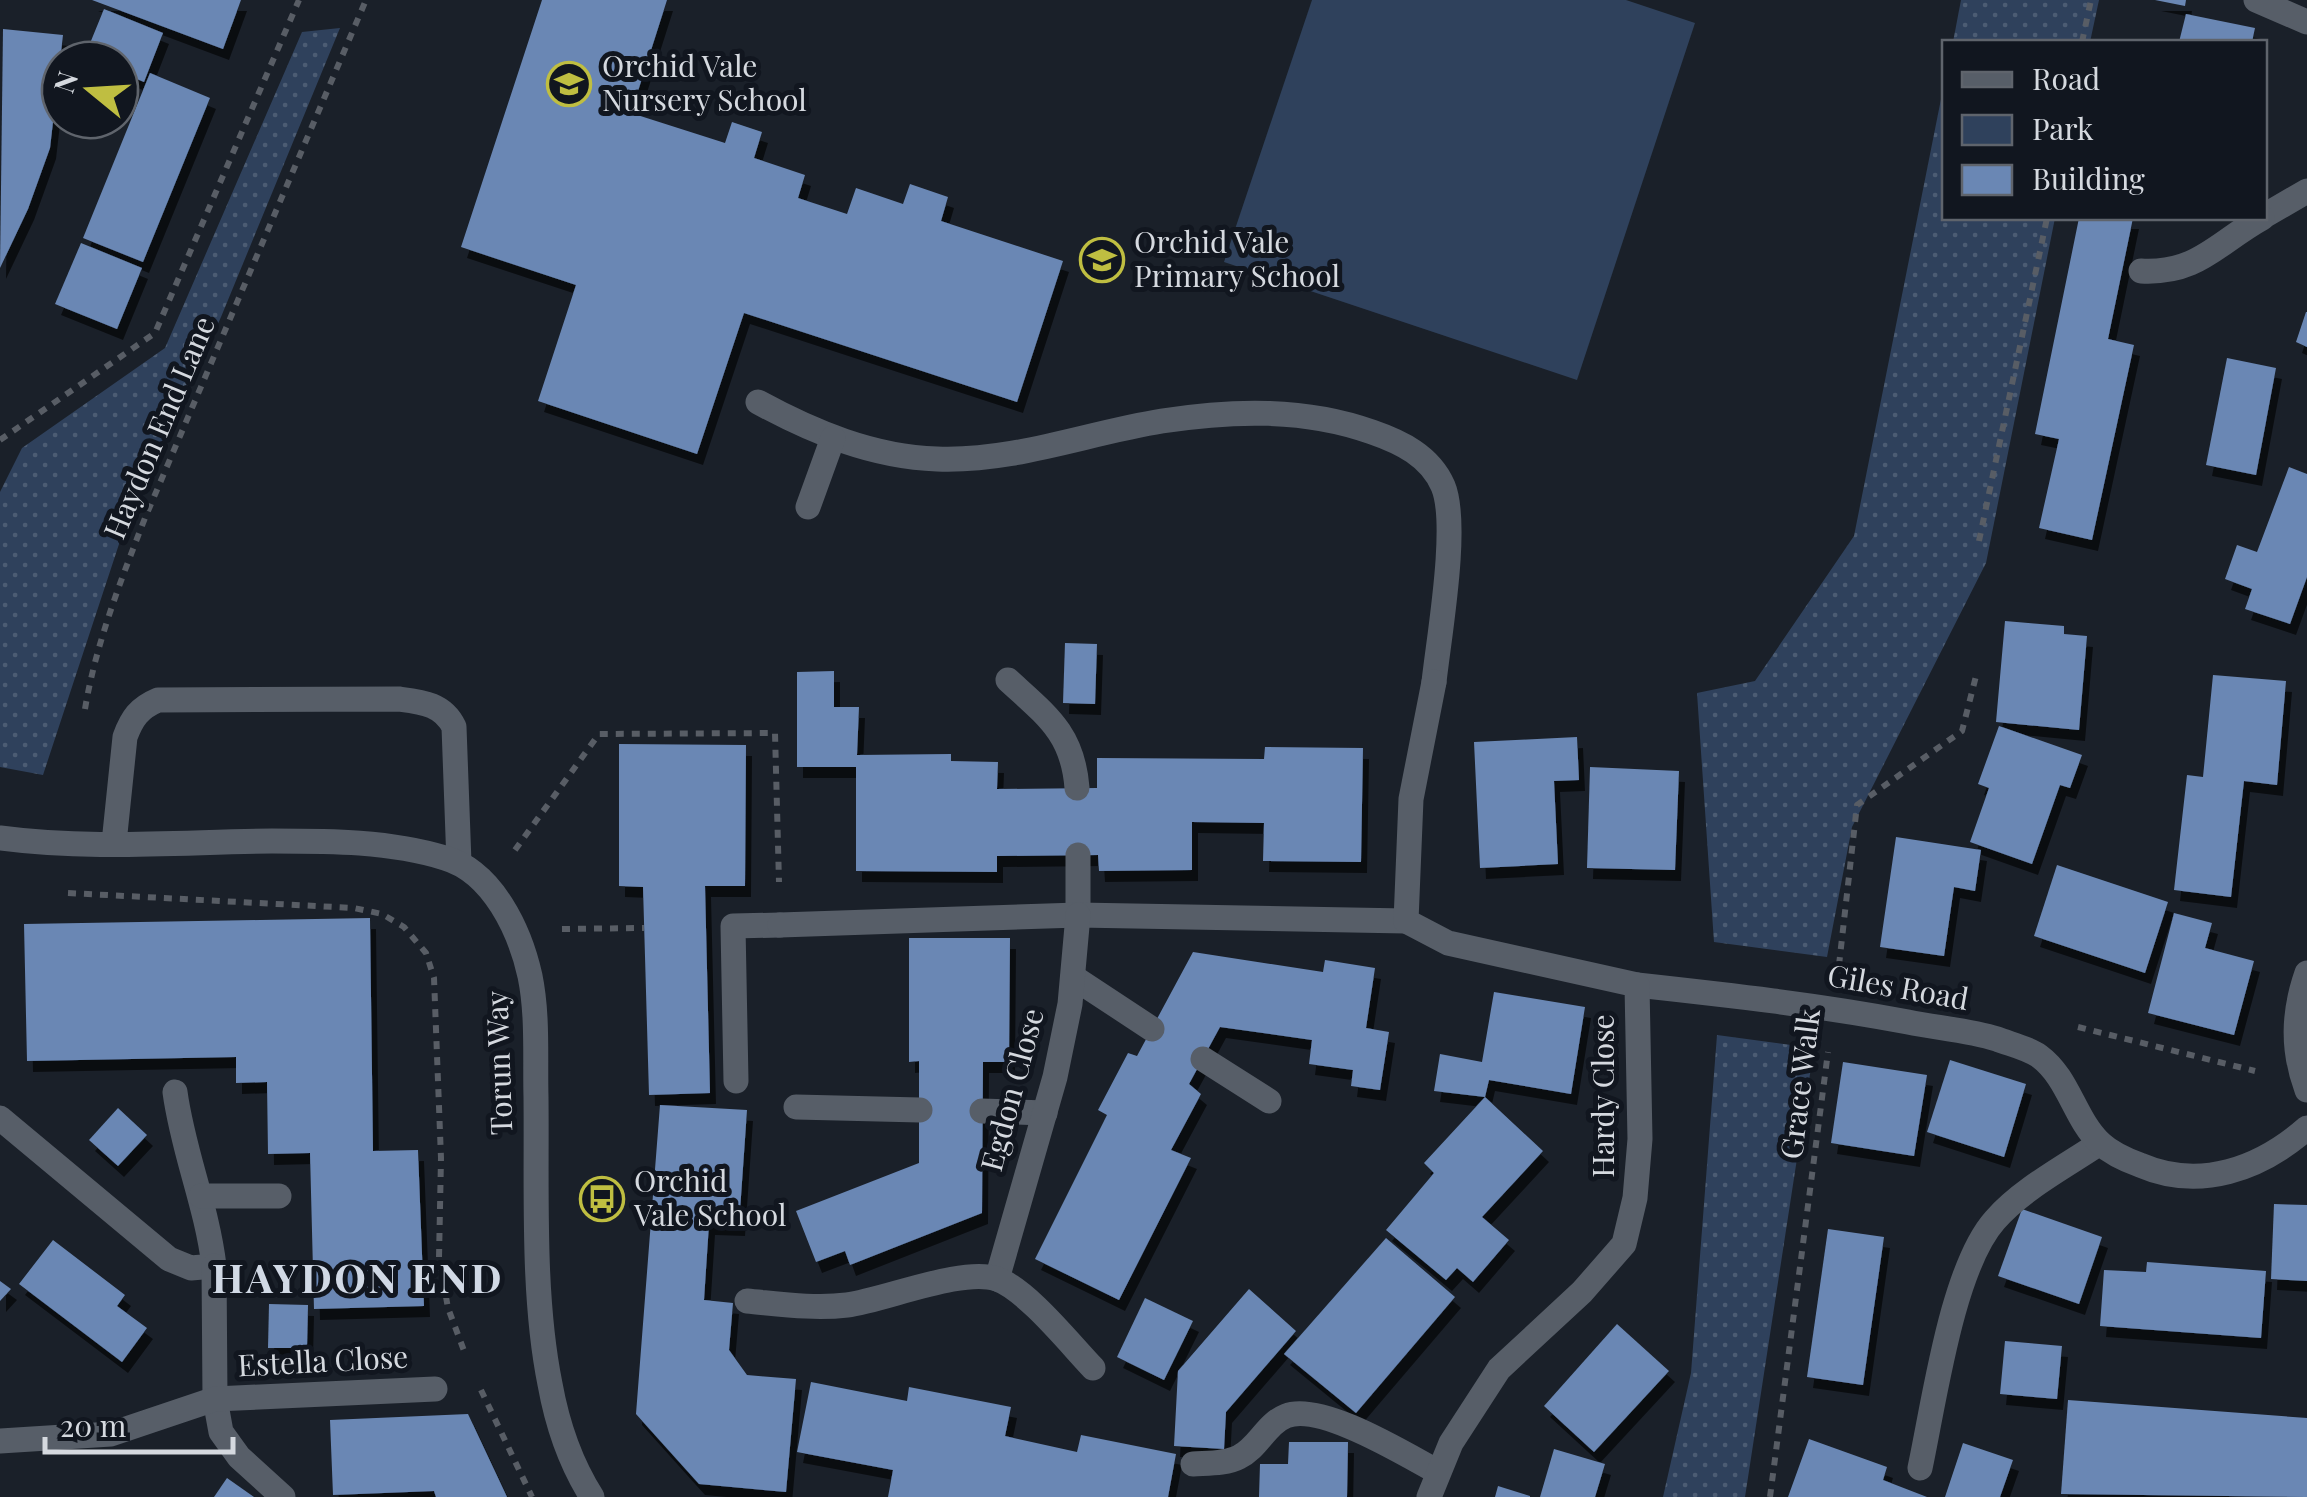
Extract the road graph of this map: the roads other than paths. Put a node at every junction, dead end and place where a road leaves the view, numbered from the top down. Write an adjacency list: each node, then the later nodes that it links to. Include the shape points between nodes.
1 (2256, 0): 2 (street)
2 (2307, 22)
3 (2307, 191): 4 (street)
4 (2267, 215)
5 (2258, 220): 6 (street, via 2194,264)
6 (2142, 271)
7 (758, 402): 8 (street)
8 (833, 438): 9 (street); 17 (street, via 901,455 974,458 1162,421 1278,413 1346,423 1402,442 1427,463 1443,486 1450,522 1434,682 1411,799)
9 (808, 507)
10 (1008, 680): 11 (street, via 1067,741)
11 (1077, 788)
12 (0, 838): 13 (street, Torun Way)
13 (114, 843): 15 (street, Torun Way, via 328,841 410,850); 15 (street, via 125,737 143,706 158,700 400,699 438,708 454,727)
14 (1078, 855): 16 (street, Egdon Close)
15 (459, 864): 47 (street, Torun Way, via 488,888 516,930 530,978 549,1382 561,1430)
16 (1078, 915): 17 (street); 19 (street, Egdon Close); 23 (street, via 733,926)
17 (1406, 920): 20 (street, Hardy Close, via 1448,943)
18 (2307, 973): 24 (street, via 2294,1024)
19 (1073, 978): 21 (street); 30 (street, Egdon Close)
20 (1637, 985): 33 (street, Giles Road, via 1834,1007 1992,1038 2038,1055); 45 (street, Hardy Close, via 1640,1139 1624,1244 1499,1369)
21 (1152, 1029)
22 (1203, 1059): 26 (street)
23 (736, 1081)
24 (2307, 1090)
25 (176, 1092): 34 (street, Estella Close, via 184,1148)
26 (1269, 1101)
27 (796, 1107): 28 (street)
28 (920, 1110)
29 (982, 1111): 30 (street)
30 (1045, 1112): 37 (street, Egdon Close)
31 (0, 1118): 36 (street, via 170,1258 191,1268)
32 (2307, 1128): 33 (street, Giles Road, via 2256,1164 2206,1177 2156,1172)
33 (2100, 1143): 44 (street, via 2010,1206 1982,1238 1965,1272)
34 (201, 1196): 35 (street); 36 (street, Estella Close)
35 (279, 1196)
36 (214, 1266): 41 (street, Estella Close)
37 (996, 1279): 38 (street, via 957,1279 849,1305); 39 (street, via 1032,1304)
38 (747, 1301)
39 (1092, 1368)
40 (435, 1389): 41 (street, Estella Close)
41 (215, 1400): 42 (street, Estella Close, via 111,1434); 46 (street, Estella Close, via 230,1445)
42 (0, 1441)
43 (1193, 1464): 45 (street, via 1240,1457 1286,1416 1306,1413)
44 (1920, 1468)
45 (1438, 1472): 48 (street, Hardy Close)
46 (283, 1497)
47 (592, 1497)
48 (1430, 1497)

